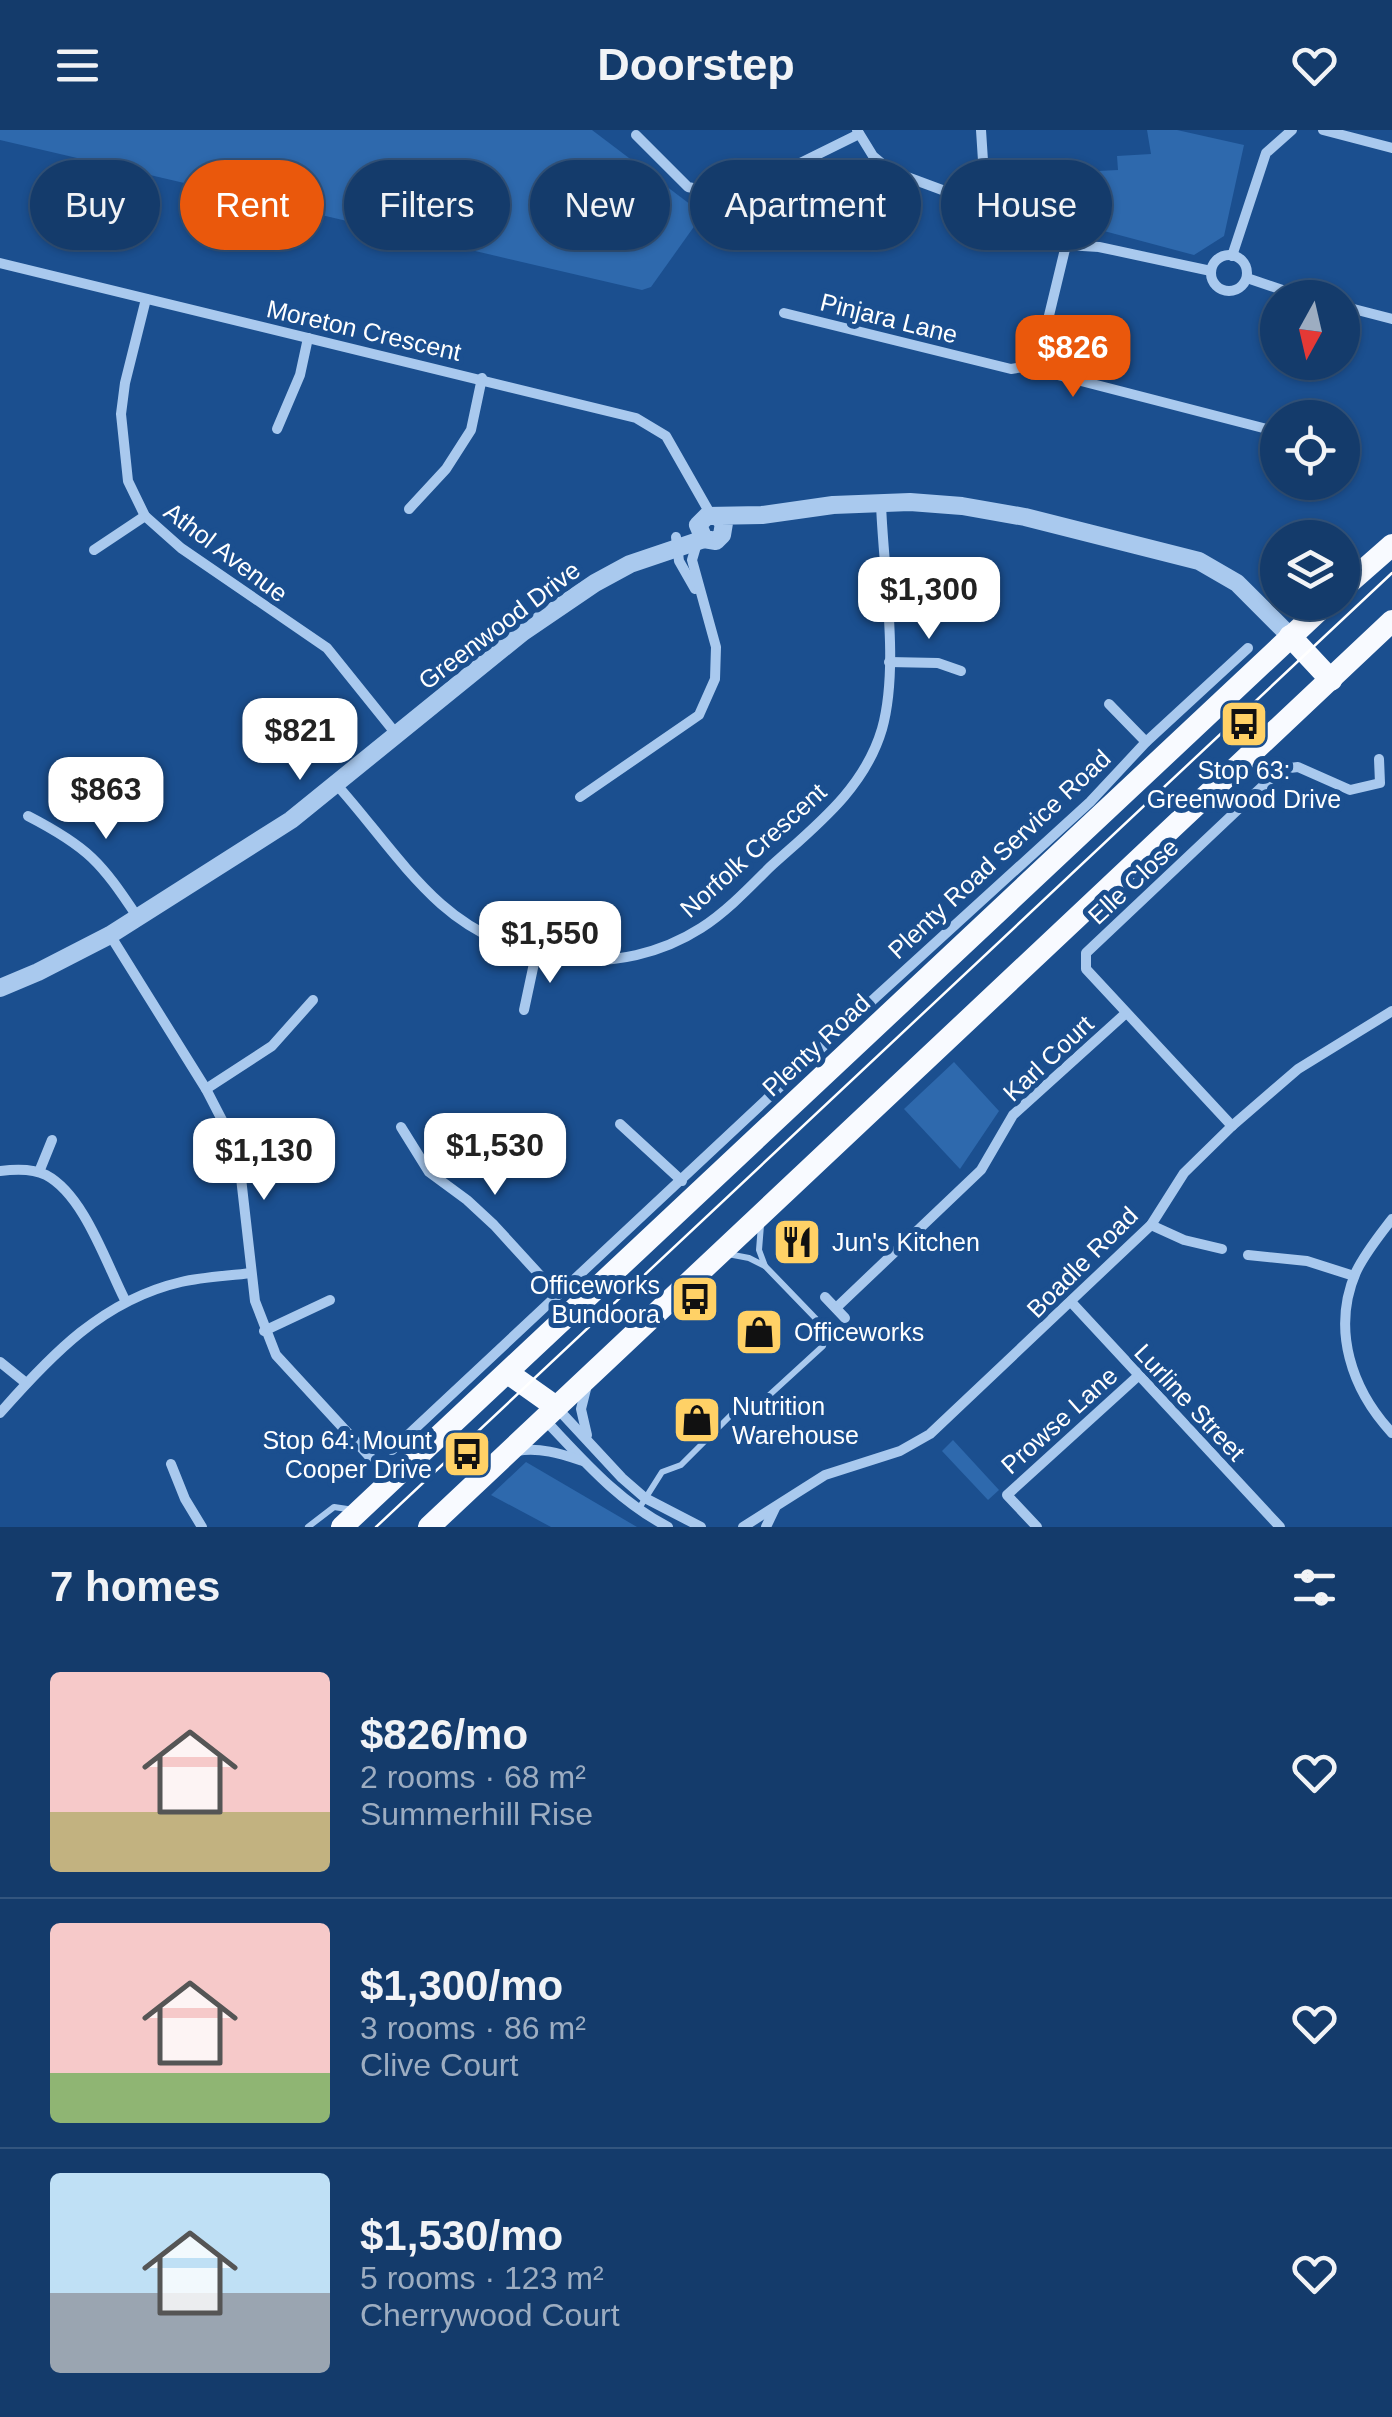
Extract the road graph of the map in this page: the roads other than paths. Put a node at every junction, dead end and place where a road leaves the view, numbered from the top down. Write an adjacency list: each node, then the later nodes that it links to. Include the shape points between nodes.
1 (981, 130): 7 (street)
2 (1292, 130): 11 (street, via 1266,153)
3 (1323, 130): 6 (street)
4 (858, 132): 5 (street, via 774,176 702,190 688,187); 8 (street, via 891,171)
5 (636, 136)
6 (1392, 148)
7 (983, 160)
8 (941, 190)
9 (1065, 250): 21 (street)
10 (1112, 250): 13 (street)
11 (1232, 256): 13 (street, via 1216,260); 14 (street, via 1243,262)
12 (0, 263): 16 (street, Moreton Crescent)
13 (1211, 271): 14 (street, via 1225,291 1240,288)
14 (1247, 278): 15 (street)
15 (1260, 282)
16 (146, 299): 20 (street, Moreton Crescent); 27 (street, Athol Avenue, via 121,414 128,481)
17 (1360, 310): 19 (street)
18 (784, 313): 21 (street, Pinjara Lane, via 1011,369)
19 (1392, 318)
20 (308, 338): 22 (street, Moreton Crescent); 24 (street)
21 (1039, 358): 23 (street, via 1050,374)
22 (482, 378): 26 (street, via 470,430); 28 (street, Moreton Crescent, via 636,418 666,436)
23 (1260, 427)
24 (277, 429)
25 (881, 503): 28 (street, Greenwood Drive); 36 (street, Greenwood Drive, via 995,511 1186,556 1237,583); 38 (street, Norfolk Crescent)
26 (409, 510)
27 (145, 516): 31 (street); 44 (street, Athol Avenue, via 327,648)
28 (708, 527): 29 (street, Greenwood Drive); 33 (street, Moreton Crescent, via 692,560)
29 (676, 542): 33 (street); 44 (street, Greenwood Drive, via 655,546 555,608)
30 (1392, 545): 32 (highway)
31 (94, 550)
32 (1360, 573)
33 (701, 599): 48 (street, via 716,647 715,678 699,715)
34 (1308, 620): 36 (highway, Plenty Road)
35 (1392, 621): 40 (highway)
36 (1290, 636): 40 (highway); 42 (highway, Plenty Road)
37 (1248, 648): 41 (street, Plenty Road Service Road)
38 (889, 662): 39 (street, via 938,662); 52 (street, Norfolk Crescent, via 882,729 860,778 716,917 638,954 590,961)
39 (961, 670)
40 (1331, 680): 67 (highway)
41 (1206, 687): 42 (street); 45 (street, Plenty Road Service Road)
42 (1236, 688): 59 (highway, Plenty Road)
43 (1109, 704): 45 (street)
44 (397, 735): 47 (street, Greenwood Drive)
45 (1146, 742): 59 (street, Plenty Road Service Road)
46 (1379, 759): 57 (street, Elle Close, via 1380,783 1350,790 1298,767 1281,769 1086,953 1086,968)
47 (336, 784): 50 (street, Greenwood Drive, via 292,820); 52 (street, Norfolk Crescent, via 452,913 494,940)
48 (580, 798)
49 (28, 816): 50 (street, via 74,840 103,867)
50 (138, 918): 51 (street, Greenwood Drive)
51 (110, 935): 53 (street, Greenwood Drive); 58 (street)
52 (536, 954): 55 (street)
53 (0, 988)
54 (314, 1000): 58 (street, via 272,1046)
55 (524, 1010)
56 (1392, 1011): 61 (street, Boadle Road, via 1298,1069)
57 (1126, 1013): 61 (street, Elle Close); 81 (street, Karl Court, via 1014,1116 981,1170)
58 (206, 1089): 74 (street, via 240,1169)
59 (784, 1099): 66 (street, Plenty Road Service Road); 86 (highway, Plenty Road)
60 (620, 1124): 66 (street)
61 (1232, 1126): 69 (street, Boadle Road, via 1184,1173)
62 (401, 1127): 76 (street, via 429,1172 480,1212)
63 (52, 1140): 65 (street)
64 (0, 1171): 65 (street)
65 (39, 1172): 78 (street, via 78,1207)
66 (682, 1181): 76 (street, Plenty Road Service Road)
67 (762, 1214): 71 (highway); 73 (lane, via 759,1250)
68 (1392, 1220): 75 (street)
69 (1151, 1225): 70 (street); 80 (street, Boadle Road)
70 (1222, 1249)
71 (719, 1254): 73 (lane); 85 (highway)
72 (1248, 1255): 75 (street, via 1307,1261)
73 (766, 1266): 100 (lane, via 822,1325 825,1342 753,1410 732,1414 681,1465 662,1472)
74 (251, 1273): 78 (street, via 181,1282); 83 (street)
75 (1354, 1276): 92 (street, via 1346,1334 1352,1372)
76 (558, 1295): 91 (street, Plenty Road Service Road)
77 (825, 1297): 81 (street)
78 (125, 1300): 88 (street, via 49,1357)
79 (330, 1300): 83 (street)
80 (1072, 1303): 87 (street, Lurline Street); 101 (street, Boadle Road, via 918,1444 825,1475)
81 (836, 1308): 82 (street)
82 (844, 1318)
83 (264, 1331): 99 (street, via 284,1367)
84 (0, 1362): 88 (street)
85 (596, 1370): 90 (highway); 93 (street, via 580,1409)
86 (508, 1372): 90 (highway); 95 (highway, Plenty Road)
87 (1138, 1376): 105 (street, Lurline Street); 112 (street, Prowse Lane, via 1006,1495)
88 (26, 1383): 89 (street)
89 (0, 1413)
90 (550, 1413): 93 (street); 96 (highway); 97 (street)
91 (422, 1422): 94 (street, Plenty Road Service Road); 95 (street)
92 (1392, 1433)
93 (591, 1445): 100 (street)
94 (392, 1450)
95 (423, 1452): 99 (highway, Plenty Road)
96 (507, 1452): 97 (street, via 530,1448); 104 (highway)
97 (584, 1462): 102 (street)
98 (171, 1464): 106 (street)
99 (392, 1482): 103 (highway, Plenty Road)
100 (646, 1498): 102 (lane); 109 (street)
101 (776, 1507): 110 (street, Boadle Road); 111 (street)
102 (638, 1511): 108 (street)
103 (351, 1519): 107 (lane, via 334,1507)
104 (434, 1525)
105 (1276, 1526)
106 (202, 1527)
107 (308, 1527)
108 (668, 1527)
109 (701, 1527)
110 (743, 1527)
111 (766, 1527)
112 (1037, 1527)

